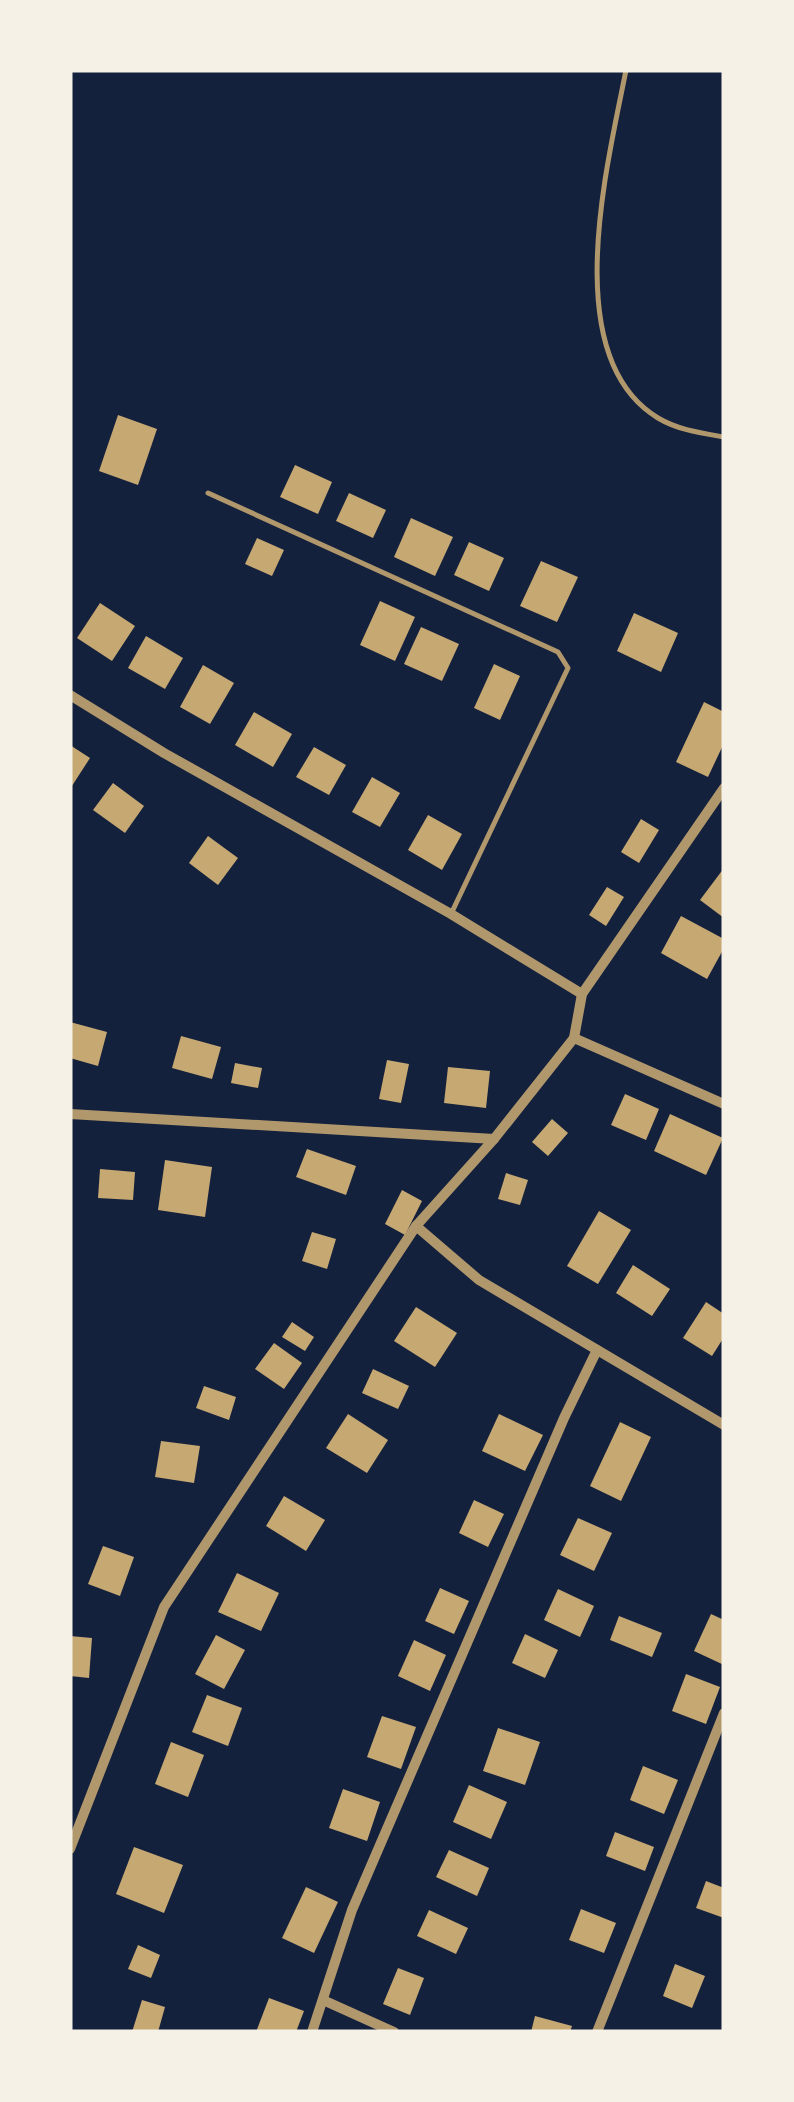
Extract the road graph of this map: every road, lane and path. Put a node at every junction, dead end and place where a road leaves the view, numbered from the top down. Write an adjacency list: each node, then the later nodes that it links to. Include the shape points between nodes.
1 (626, 70): 2 (lane, via 598,226 609,357 628,392 658,418)
2 (724, 437)
3 (208, 492): 6 (lane, via 558,652 568,668)
4 (70, 694): 6 (street)
5 (724, 788): 7 (street)
6 (451, 914): 7 (street)
7 (582, 994): 8 (street)
8 (574, 1038): 9 (street); 11 (street)
9 (724, 1104)
10 (70, 1114): 11 (street)
11 (494, 1139): 12 (street)
12 (416, 1226): 13 (street, via 479,1280); 16 (street, via 164,1607)
13 (597, 1350): 14 (street); 17 (street, via 352,1910)
14 (724, 1425)
15 (724, 1713): 20 (street)
16 (70, 1849)
17 (323, 2000): 18 (street); 19 (street)
18 (312, 2032)
19 (394, 2032)
20 (597, 2032)

